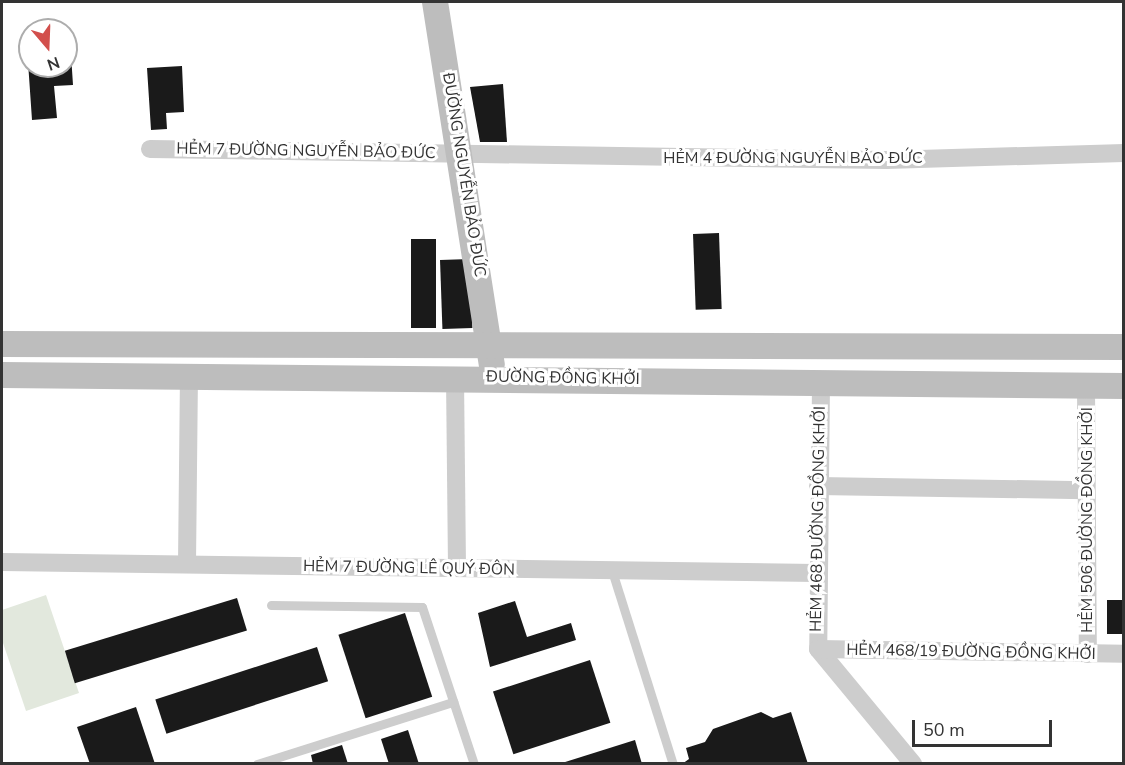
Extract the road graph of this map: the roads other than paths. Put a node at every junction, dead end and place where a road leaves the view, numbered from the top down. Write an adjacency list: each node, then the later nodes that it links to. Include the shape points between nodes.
1 (435, 2): 4 (main road, ĐƯỜNG NGUYỄN BẢO ĐỨC)
2 (150, 149): 4 (street, HẺM 7 ĐƯỜNG NGUYỄN BẢO ĐỨC)
3 (1124, 153): 4 (street, HẺM 4 ĐƯỜNG NGUYỄN BẢO ĐỨC, via 886,160)
4 (462, 154): 7 (main road, ĐƯỜNG NGUYỄN BẢO ĐỨC)
5 (2, 344): 7 (main road, ĐƯỜNG ĐỒNG KHỞI)
6 (1124, 347): 7 (main road, ĐƯỜNG ĐỒNG KHỞI)
7 (490, 348): 11 (main road, ĐƯỜNG NGUYỄN BẢO ĐỨC)
8 (2, 375): 9 (main road, ĐƯỜNG ĐỒNG KHỞI)
9 (189, 376): 10 (main road, ĐƯỜNG ĐỒNG KHỞI); 18 (street)
10 (455, 377): 11 (main road, ĐƯỜNG ĐỒNG KHỞI); 19 (street)
11 (493, 377): 12 (main road, ĐƯỜNG ĐỒNG KHỞI)
12 (821, 384): 13 (main road, ĐƯỜNG ĐỒNG KHỞI); 15 (street, HẺM 468 ĐƯỜNG ĐỒNG KHỞI)
13 (1086, 386): 14 (main road, ĐƯỜNG ĐỒNG KHỞI); 16 (street, HẺM 506 ĐƯỜNG ĐỒNG KHỞI)
14 (1124, 386)
15 (818, 486): 16 (street); 21 (street, HẺM 468 ĐƯỜNG ĐỒNG KHỞI)
16 (1086, 490): 24 (street, HẺM 506 ĐƯỜNG ĐỒNG KHỞI)
17 (2, 562): 18 (street, HẺM 7 ĐƯỜNG LÊ QUÝ ĐÔN)
18 (187, 564): 19 (street, HẺM 7 ĐƯỜNG LÊ QUÝ ĐÔN)
19 (457, 568): 20 (street, HẺM 7 ĐƯỜNG LÊ QUÝ ĐÔN)
20 (612, 571): 21 (street, HẺM 7 ĐƯỜNG LÊ QUÝ ĐÔN); 29 (lane)
21 (816, 573): 23 (street, HẺM 468 ĐƯỜNG ĐỒNG KHỞI)
22 (271, 605): 26 (lane, via 422,607)
23 (818, 649): 24 (street, HẺM 468/19 ĐƯỜNG ĐỒNG KHỞI); 30 (street, HẺM 468 ĐƯỜNG ĐỒNG KHỞI)
24 (1088, 654): 25 (street, HẺM 468/19 ĐƯỜNG ĐỒNG KHỞI)
25 (1124, 654)
26 (453, 702): 27 (lane); 28 (lane)
27 (257, 764)
28 (474, 764)
29 (674, 764)
30 (913, 764)

